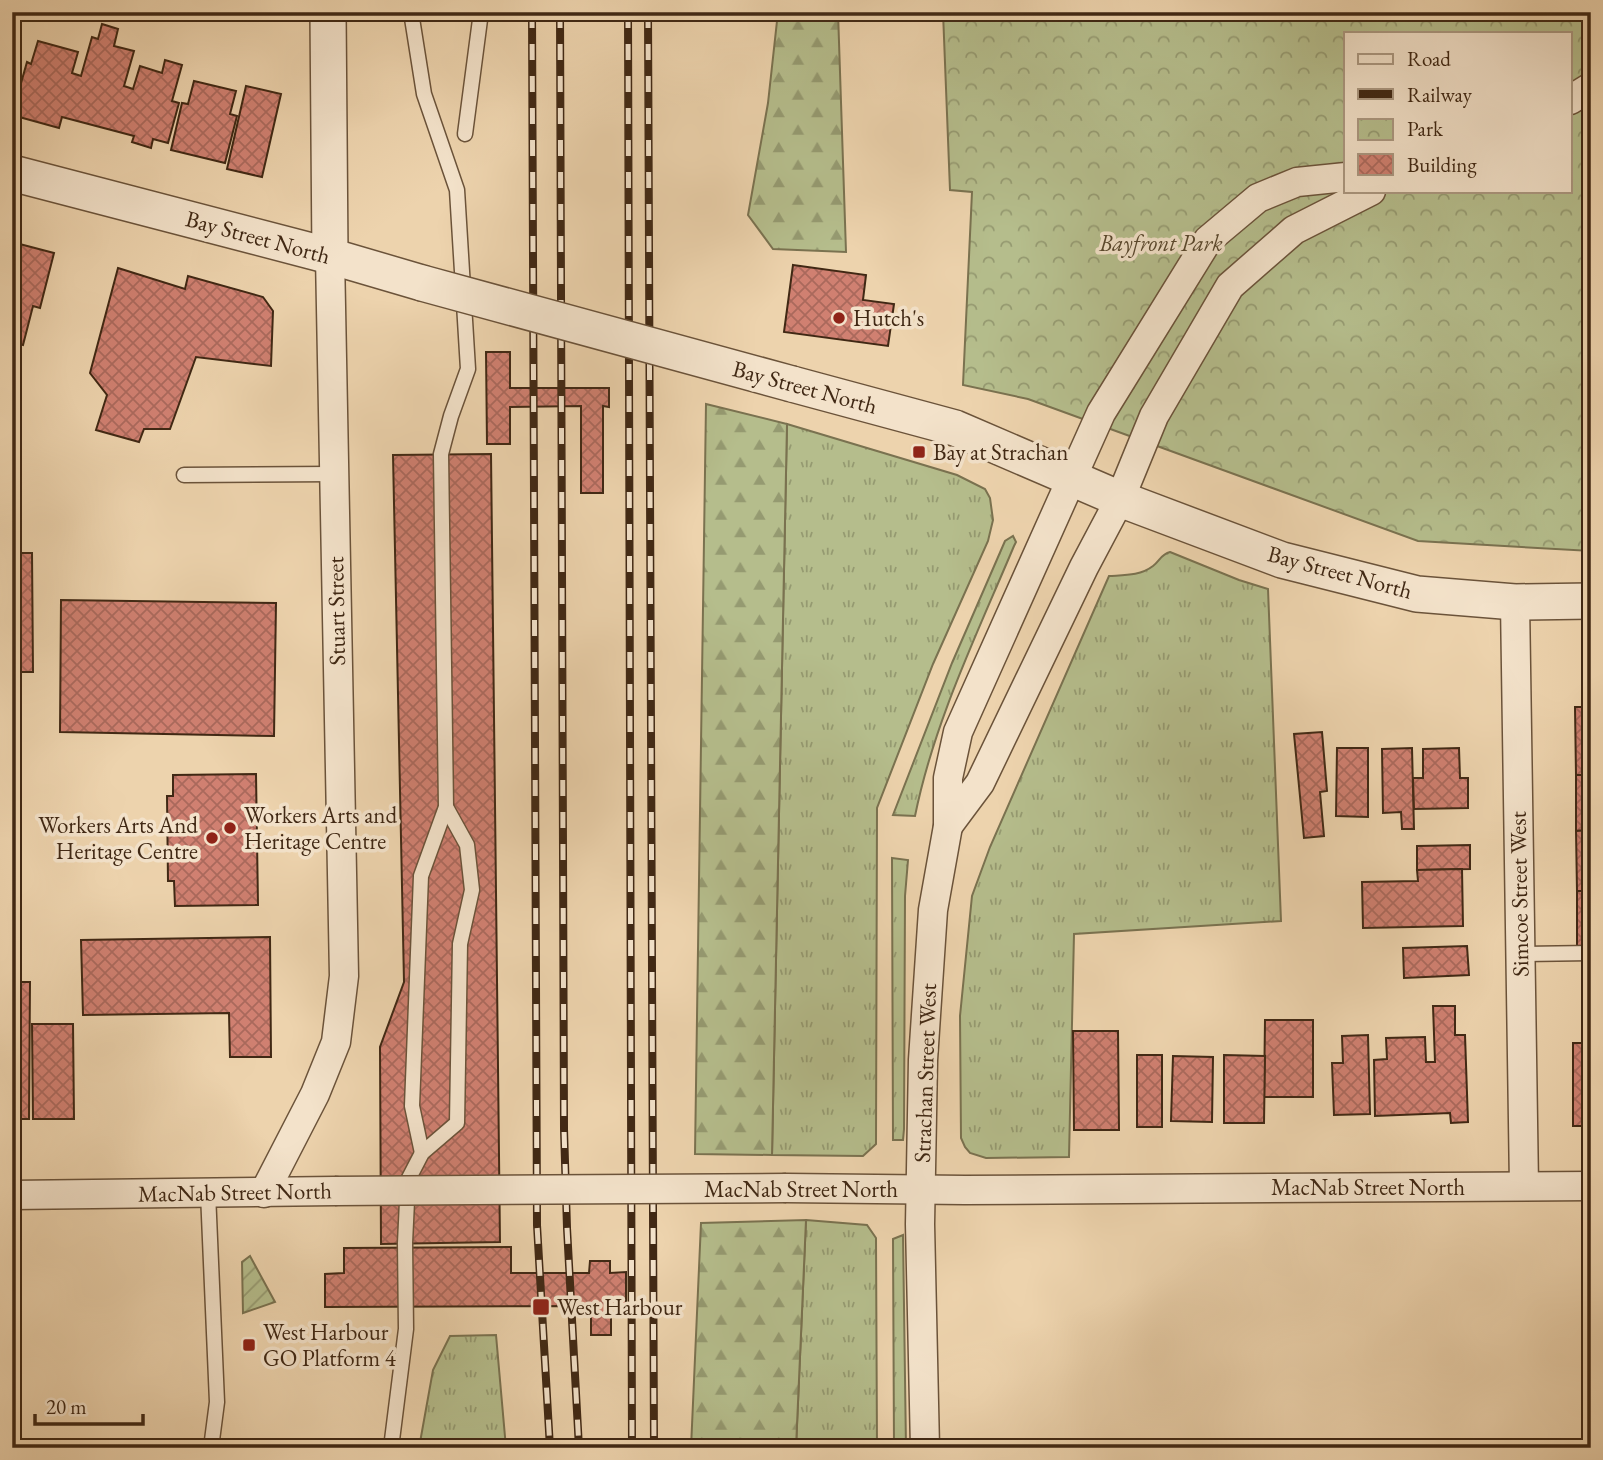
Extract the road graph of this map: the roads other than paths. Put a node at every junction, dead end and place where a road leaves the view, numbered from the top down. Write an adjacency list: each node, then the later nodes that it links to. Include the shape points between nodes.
1 (328, 12): 10 (street, Stuart Street)
2 (411, 12): 17 (lane, via 424,94 457,190 468,369 441,454)
3 (481, 12): 6 (lane)
4 (1591, 87): 5 (street)
5 (1572, 99)
6 (466, 134)
7 (12, 173): 10 (street, Bay Street North)
8 (1344, 177): 13 (street, Strachan Street West, via 1297,182 1258,198 1208,240 1101,413)
9 (1369, 192): 14 (street, Strachan Street West, via 1294,230 1230,286 1154,416)
10 (330, 256): 11 (street, Stuart Street); 13 (street, Bay Street North, bridge, via 955,428)
11 (334, 474): 12 (lane); 26 (street, Stuart Street, via 344,976 336,1042)
12 (184, 475)
13 (1072, 478): 14 (street, Bay Street North); 18 (street, Strachan Street West, via 958,732 948,778)
14 (1120, 499): 16 (street, Bay Street North, via 1282,560 1417,594); 18 (street, Strachan Street West, via 980,783)
15 (1591, 601): 16 (street, Bay Street North)
16 (1515, 602): 20 (street, Simcoe Street West)
17 (446, 807): 21 (lane, via 421,876 412,1106); 21 (lane, via 467,845 472,890 460,944 457,1123)
18 (948, 826): 24 (street, Strachan Street West, via 932,924 923,1060)
19 (1591, 953): 20 (lane)
20 (1520, 954): 22 (street, Simcoe Street West)
21 (422, 1153): 29 (lane, via 408,1180 406,1329)
22 (1524, 1186): 23 (street, MacNab Street North); 24 (street, MacNab Street North)
23 (1591, 1186)
24 (922, 1190): 26 (street, MacNab Street North, bridge); 30 (street, Strachan Street West)
25 (208, 1193): 26 (street, MacNab Street North); 27 (street, MacNab Street North); 28 (lane, via 217,1402)
26 (264, 1193)
27 (12, 1195)
28 (211, 1448)
29 (391, 1448)
30 (925, 1448)

